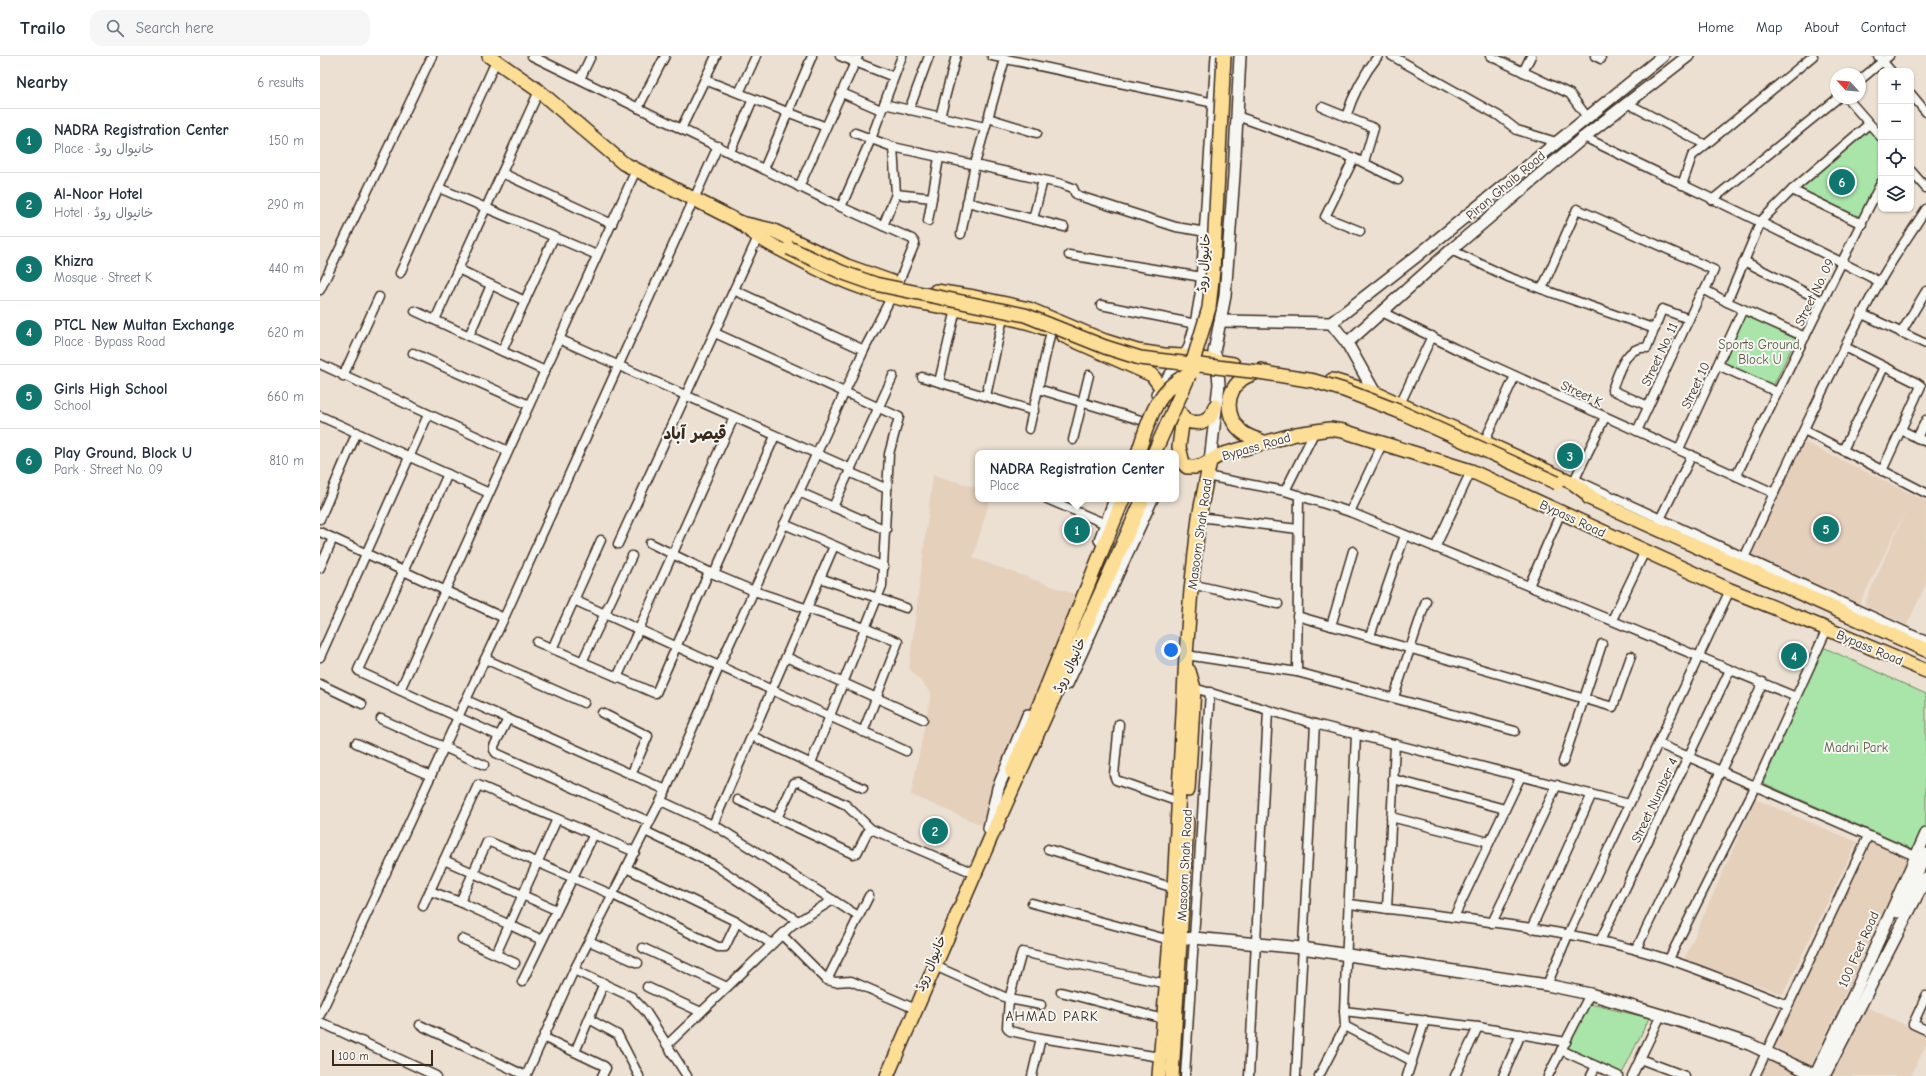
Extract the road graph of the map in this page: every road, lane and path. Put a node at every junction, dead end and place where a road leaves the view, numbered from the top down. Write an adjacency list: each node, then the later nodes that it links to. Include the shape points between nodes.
1 (432, 56): 122 (street)
2 (532, 56): 32 (street)
3 (592, 56): 32 (street)
4 (665, 56): 45 (street)
5 (716, 56): 33 (street)
6 (756, 56): 36 (street)
7 (812, 56): 47 (street)
8 (840, 56): 26 (street)
9 (902, 56): 31 (street)
10 (929, 56): 46 (street)
11 (956, 56): 50 (street)
12 (992, 56): 27 (street)
13 (1217, 56): 39 (main road, خانیوال روڈ)
14 (1224, 56): 211 (main road, خانیوال روڈ, bridge, via 1214,270 1209,308 1188,378)
15 (1231, 56): 212 (main road, خانیوال روڈ, via 1218,283 1213,315 1196,377)
16 (1240, 56): 49 (main road)
17 (1378, 56): 51 (street, via 1353,94)
18 (1392, 56): 63 (street, via 1499,116 1517,130)
19 (1490, 56): 29 (street)
20 (1531, 56): 29 (street)
21 (1663, 56): 52 (main road, Piran Ghaib Road)
22 (1688, 56): 40 (main road, Piran Ghaib Road)
23 (1813, 56): 64 (street)
24 (493, 58): 34 (main road); 81 (street)
25 (1883, 58): 28 (street); 30 (street)
26 (857, 59): 31 (street); 35 (street)
27 (1005, 59): 39 (street); 53 (street)
28 (1889, 68)
29 (1523, 72): 52 (street, via 1570,94)
30 (1866, 74)
31 (894, 77): 43 (street)
32 (580, 79): 45 (street)
33 (705, 80): 36 (street); 57 (street)
34 (540, 91): 74 (main road, via 615,157); 75 (street)
35 (842, 93): 43 (street); 55 (street)
36 (739, 94): 38 (street)
37 (1914, 98): 48 (street)
38 (753, 99): 47 (street); 68 (street)
39 (1214, 103): 104 (main road, خانیوال روڈ)
40 (1627, 103): 61 (main road, Piran Ghaib Road); 64 (street)
41 (1831, 104): 88 (street)
42 (1852, 104): 54 (street)
43 (883, 107): 46 (street); 62 (street)
44 (1322, 107): 51 (street)
45 (638, 108): 57 (street)
46 (909, 110): 50 (street)
47 (788, 112): 55 (street); 73 (street)
48 (1926, 112)
49 (1237, 116): 70 (street); 131 (main road)
50 (940, 117): 56 (street)
51 (1346, 117): 71 (street, via 1374,128)
52 (1587, 117): 63 (main road, Piran Ghaib Road)
53 (988, 118): 56 (street); 59 (street)
54 (1869, 124): 60 (street); 84 (street)
55 (826, 127): 80 (street)
56 (985, 127): 72 (street)
57 (681, 129): 65 (street)
58 (855, 133): 62 (street)
59 (1037, 134)
60 (1878, 134)
61 (1584, 137): 67 (main road, Piran Ghaib Road); 79 (street)
62 (870, 139): 66 (street); 91 (street)
63 (1558, 141): 67 (main road); 90 (main road, Piran Ghaib Road)
64 (1704, 144): 79 (street, via 1692,156)
65 (718, 146): 68 (street); 87 (street)
66 (892, 147): 69 (street); 85 (street)
67 (1568, 150): 94 (main road, Piran Ghaib Road)
68 (730, 152): 73 (street)
69 (939, 158): 72 (street); 86 (street)
70 (1354, 158): 71 (street); 103 (street, via 1325,217)
71 (1364, 162): 78 (street)
72 (975, 164): 77 (street); 89 (street)
73 (764, 169): 80 (street)
74 (636, 170): 87 (main road); 99 (street)
75 (502, 173): 92 (street); 99 (street)
76 (1914, 174): 82 (street)
77 (1043, 180): 95 (street); 104 (street, via 1074,188 1079,196 1176,227)
78 (1398, 180)
79 (1682, 185): 88 (street)
80 (799, 187): 91 (street)
81 (439, 188): 92 (street); 114 (street)
82 (1926, 188)
83 (1878, 189): 100 (street, Street No. 09)
84 (1792, 190): 97 (street); 100 (street)
85 (896, 194): 86 (street); 101 (street)
86 (932, 198): 96 (street)
87 (694, 199): 98 (main road); 162 (street)
88 (1712, 200): 97 (street)
89 (967, 202): 95 (street); 105 (street)
90 (1483, 202): 94 (main road); 115 (main road, Piran Ghaib Road)
91 (841, 207): 101 (street)
92 (486, 208): 106 (street); 113 (street)
93 (1926, 209): 117 (street)
94 (1493, 214): 108 (main road, Piran Ghaib Road)
95 (1033, 218): 102 (street)
96 (928, 221)
97 (1761, 221): 111 (street); 112 (street)
98 (741, 223): 107 (main road); 118 (main road, via 772,230 847,266); 161 (main road, bridge, via 841,272 889,289 1025,315 1123,353 1158,361)
99 (612, 224): 109 (street)
100 (1862, 224): 112 (street, Street No. 09)
101 (883, 226): 118 (street, via 912,239 915,243)
102 (1064, 227)
103 (1360, 231)
104 (1206, 232): 116 (main road, خانیوال روڈ)
105 (961, 234)
106 (554, 237): 109 (street); 129 (street)
107 (758, 237): 123 (street); 126 (main road, via 837,278)
108 (1451, 250): 120 (main road, Piran Ghaib Road); 121 (street, via 1508,277)
109 (597, 255): 152 (street)
110 (1069, 256): 116 (street)
111 (1744, 261): 130 (street); 132 (street)
112 (1842, 262): 117 (street); 130 (street, Street No. 09)
113 (458, 269): 119 (street); 141 (street)
114 (400, 273)
115 (1397, 273): 120 (main road); 143 (main road, Piran Ghaib Road)
116 (1202, 277): 128 (main road, خانیوال روڈ)
117 (1880, 282): 138 (street)
118 (898, 284): 126 (street); 159 (main road, via 1014,305 1120,346 1156,354)
119 (491, 285): 129 (street); 149 (street)
120 (1408, 288): 137 (main road, Piran Ghaib Road)
121 (1542, 289): 124 (street, Street No. 11, via 1577,209 1714,270); 145 (street)
122 (320, 290)
123 (734, 290): 147 (street); 156 (street)
124 (1705, 290): 132 (street); 140 (street, Street No. 11, via 1701,293)
125 (1926, 291): 148 (street)
126 (890, 296): 134 (main road); 156 (street)
127 (379, 297): 168 (street)
128 (1201, 298): 131 (main road, via 1209,285 1215,284 1220,286 1223,292); 144 (main road, خانیوال روڈ)
129 (525, 301): 157 (street)
130 (1822, 301): 151 (street, Street No. 09)
131 (1224, 302): 142 (main road)
132 (1727, 302): 135 (street)
133 (1101, 305): 144 (street)
134 (956, 309): 139 (main road); 172 (street)
135 (1743, 309): 151 (street); 163 (street, Street 10)
136 (415, 311): 141 (street)
137 (1382, 312): 150 (street, Street K); 153 (main road, Piran Ghaib Road)
138 (1862, 314): 148 (street); 155 (street)
139 (1003, 318): 146 (main road, via 1034,324); 180 (street)
140 (1689, 319): 145 (street, via 1662,309); 185 (street, Street No. 11)
141 (435, 320): 149 (street)
142 (1221, 321): 143 (main road); 161 (main road, via 1214,352)
143 (1331, 323): 153 (main road)
144 (1196, 324): 159 (main road, خانیوال روڈ)
145 (1655, 329): 185 (street, via 1647,348 1629,354 1624,361 1612,390)
146 (1051, 331): 173 (main road, via 1152,374); 174 (street)
147 (715, 333): 175 (street); 179 (street)
148 (1901, 333): 154 (street)
149 (469, 336): 157 (street)
150 (1432, 336): 170 (street, Street K); 182 (street)
151 (1804, 337): 176 (street, Street No. 09)
152 (559, 339): 162 (street); 166 (street)
153 (1347, 343): 178 (main road)
154 (1926, 344)
155 (1845, 348): 164 (street); 197 (street)
156 (864, 350): 175 (street)
157 (502, 351): 166 (street)
158 (413, 353): 183 (street)
159 (1184, 356): 161 (main road); 173 (main road, خانیوال روڈ)
160 (320, 364): 168 (street)
161 (1222, 364): 165 (main road); 184 (main road); 210 (main road, bridge, via 1182,376 1164,391 1154,405); 234 (main road, bridge, via 1314,381 1344,390 1398,411)
162 (618, 365): 179 (street); 283 (street)
163 (1718, 365): 176 (street); 208 (street, Street 10)
164 (1884, 366): 177 (street, via 1920,384); 213 (street)
165 (1265, 369): 178 (main road, via 1321,377); 206 (main road, via 1242,379 1230,395 1228,404 1229,415 1241,431)
166 (545, 371): 183 (street)
167 (1089, 375): 181 (street)
168 (344, 376): 188 (street)
169 (893, 376): 186 (street)
170 (1515, 376): 191 (street, Street K); 204 (street)
171 (922, 377): 172 (street)
172 (939, 382): 180 (street)
173 (1161, 387): 190 (main road); 194 (main road, خانیوال روڈ)
174 (1038, 389): 181 (street); 187 (street)
175 (845, 392): 186 (street); 215 (street)
176 (1777, 392): 225 (street, Street No. 09)
177 (1923, 392): 198 (street)
178 (1375, 393): 182 (main road)
179 (686, 395): 189 (street); 256 (street)
180 (986, 396): 187 (street)
181 (1082, 404): 194 (street); 203 (street)
182 (1400, 404): 204 (main road)
183 (529, 405): 214 (street)
184 (1215, 406): 190 (main road, via 1213,414 1203,422 1186,421); 218 (main road)
185 (1648, 406): 199 (street, Street No. 11)
186 (879, 407): 220 (street); 227 (street, via 900,417 889,454)
187 (1034, 411): 195 (street)
188 (428, 415): 214 (street); 216 (street)
189 (734, 417): 201 (street); 262 (street)
190 (1183, 417): 219 (main road)
191 (1605, 417): 199 (street, Street K); 226 (street)
192 (321, 419): 200 (street)
193 (1926, 420): 202 (street)
194 (1144, 421): 209 (main road, خانیوال روڈ)
195 (1029, 429)
196 (1314, 430): 206 (main road, Bypass Road); 207 (main road, Bypass Road, via 1343,431); 228 (street)
197 (1804, 430): 213 (street); 231 (street)
198 (1901, 430): 202 (street); 222 (street)
199 (1637, 431): 208 (street, Street K)
200 (357, 432): 216 (street); 245 (street)
201 (775, 436): 215 (street); 268 (street)
202 (1917, 438): 205 (street)
203 (1074, 440)
204 (1484, 442): 226 (main road)
205 (1926, 442)
206 (1266, 443): 218 (main road, Bypass Road, via 1220,455)
207 (1382, 444): 221 (main road, Bypass Road); 242 (street)
208 (1679, 449): 217 (street, Street K)
209 (1133, 450)
210 (1139, 450)
211 (1155, 450)
212 (1164, 450)
213 (1843, 450): 222 (street)
214 (508, 451): 230 (street)
215 (817, 454): 220 (street); 229 (street)
216 (409, 456): 223 (street); 261 (street)
217 (1692, 456): 225 (street, Street K); 248 (street)
218 (1210, 461): 219 (main road, Bypass Road, via 1196,468); 224 (main road, Masoom Shah Road)
219 (1179, 464)
220 (850, 471): 227 (street); 241 (street)
221 (1471, 471): 243 (main road, Bypass Road); 258 (street)
222 (1882, 471): 232 (street)
223 (448, 474): 230 (street); 267 (street)
224 (1206, 476): 228 (street); 244 (main road, Masoom Shah Road)
225 (1736, 476): 231 (street, Street K)
226 (1574, 481): 234 (main road); 248 (street)
227 (887, 488): 250 (street)
228 (1285, 491): 233 (street)
229 (799, 492): 241 (street); 246 (street)
230 (490, 493): 273 (street)
231 (1774, 493): 264 (street)
232 (1926, 493)
233 (1299, 495): 242 (street); 249 (street)
234 (1597, 501): 248 (main road)
235 (1054, 502): 247 (street)
236 (1114, 502): 247 (main road, خانیوال روڈ)
237 (1122, 502): 356 (main road)
238 (1133, 502): 356 (main road, خانیوال روڈ, via 1078,632)
239 (1142, 502): 368 (main road, خانیوال روڈ, via 1074,656)
240 (1151, 502): 368 (main road, via 1003,823)
241 (834, 507): 250 (street)
242 (1350, 512): 252 (street)
243 (1561, 512): 260 (main road, Bypass Road); 271 (street)
244 (1199, 517): 249 (street); 270 (main road, Masoom Shah Road)
245 (320, 519)
246 (784, 524): 257 (street); 274 (street)
247 (1106, 524): 368 (main road, خانیوال روڈ, via 998,788)
248 (1658, 524): 264 (street); 296 (main road)
249 (1298, 529): 282 (street)
250 (886, 530): 266 (street)
251 (320, 532): 253 (street)
252 (1404, 535): 258 (street); 289 (street)
253 (333, 538): 261 (street); 265 (street)
254 (601, 540): 276 (street)
255 (650, 543): 262 (street)
256 (618, 544)
257 (834, 546): 266 (street); 269 (street)
258 (1435, 548): 271 (street)
259 (1353, 551): 285 (street)
260 (1645, 551): 272 (main road, Bypass Road); 284 (street)
261 (365, 553): 267 (street); 300 (street)
262 (672, 554): 268 (street); 288 (street)
263 (632, 556): 281 (street)
264 (1744, 558): 290 (street)
265 (320, 568)
266 (884, 568): 275 (street, via 882,586)
267 (403, 571): 273 (street); 313 (street, via 358,670)
268 (711, 573): 274 (street); 293 (street)
269 (820, 578): 275 (street); 279 (street)
270 (1191, 584): 278 (street); 297 (main road, Masoom Shah Road)
271 (1529, 586): 284 (street)
272 (1730, 590): 287 (main road, Bypass Road); 298 (street)
273 (445, 591): 283 (street); 313 (street)
274 (754, 591): 279 (street); 304 (street)
275 (877, 598): 280 (street); 286 (street)
276 (574, 600): 281 (street); 295 (street)
277 (1426, 601): 294 (street)
278 (1278, 604)
279 (807, 608): 286 (street); 301 (street)
280 (906, 608)
281 (605, 614): 288 (street); 303 (street)
282 (1297, 616): 285 (street); 306 (street)
283 (504, 618): 302 (street)
284 (1612, 620): 298 (street)
285 (1332, 626): 289 (street)
286 (865, 628): 310 (street); 318 (street, via 898,642)
287 (1828, 629): 307 (main road, Bypass Road); 317 (street)
288 (638, 630): 293 (street); 308 (street)
289 (1370, 636): 294 (street)
290 (1926, 641)
291 (538, 642): 295 (street)
292 (1602, 644): 319 (street)
293 (676, 647): 304 (street); 308 (street, via 656,693)
294 (1410, 648): 316 (street); 319 (street)
295 (552, 649): 303 (street)
296 (1926, 650)
297 (1186, 655): 306 (street); 312 (main road, Masoom Shah Road); 359 (main road, Masoom Shah Road)
298 (1699, 655): 305 (street); 339 (street)
299 (1631, 656): 319 (street, via 1613,707)
300 (320, 657)
301 (786, 657): 310 (street); 314 (street)
302 (485, 659): 320 (street); 321 (street)
303 (582, 662): 308 (street)
304 (719, 667): 314 (street); 354 (street)
305 (1730, 670): 309 (street); 342 (street, Street Number 4)
306 (1297, 672): 316 (street)
307 (1926, 672)
308 (617, 678)
309 (1763, 682): 317 (street); 346 (street)
310 (843, 683): 318 (street); 326 (street)
311 (320, 684): 322 (street)
312 (1194, 688): 315 (street); 408 (main road, Masoom Shah Road)
313 (400, 690): 325 (street)
314 (772, 691): 326 (street); 336 (street)
315 (1210, 692): 323 (street); 405 (street)
316 (1394, 697): 332 (street)
317 (1796, 697): 352 (street)
318 (876, 698): 329 (street); 333 (street)
319 (1585, 699): 343 (street)
320 (466, 700): 325 (street); 328 (street)
321 (584, 703)
322 (362, 704)
323 (1268, 711): 331 (street); 412 (street)
324 (602, 713): 347 (street, via 648,736)
325 (458, 717): 335 (street); 340 (street)
326 (829, 717): 333 (street); 344 (street)
327 (381, 719): 340 (street)
328 (508, 719): 335 (street); 347 (street)
329 (923, 719)
330 (1119, 724): 359 (street, via 1114,775 1116,780)
331 (1315, 724): 334 (street); 414 (street)
332 (1515, 731)
333 (863, 732): 341 (street)
334 (1356, 734): 338 (street); 392 (street)
335 (499, 736): 365 (street, via 494,746 496,753)
336 (752, 736): 344 (street); 366 (street)
337 (356, 743): 348 (street)
338 (1395, 744): 349 (street); 350 (street)
339 (1659, 744): 342 (street); 360 (street)
340 (444, 747): 345 (street); 348 (street)
341 (906, 751)
342 (1687, 758): 346 (street); 410 (street, Street Number 4)
343 (1564, 762)
344 (811, 763): 353 (street)
345 (484, 765)
346 (1721, 772): 352 (street); 415 (street)
347 (631, 775): 354 (street)
348 (431, 776): 440 (street)
349 (1521, 776): 351 (street); 361 (street)
350 (1393, 779): 361 (street); 362 (street)
351 (1558, 785): 355 (street); 400 (street)
352 (1755, 787): 372 (street); 418 (street)
353 (863, 788)
354 (666, 790): 358 (street)
355 (1592, 794): 360 (street); 402 (street)
356 (1002, 798): 368 (main road, خانیوال روڈ)
357 (738, 800): 363 (street)
358 (661, 801): 365 (street); 366 (street)
359 (1179, 802): 384 (main road, Masoom Shah Road)
360 (1629, 804): 404 (street)
361 (1505, 809): 373 (street)
362 (1391, 817): 373 (street); 394 (street)
363 (777, 818): 367 (street, via 855,854); 367 (street, via 794,783 799,782 846,805)
364 (557, 819): 370 (street); 377 (street, via 478,785); 378 (street)
365 (650, 822): 369 (street)
366 (713, 825): 389 (street)
367 (871, 829): 380 (street)
368 (991, 829): 380 (main road, خانیوال روڈ); 421 (main road, خانیوال روڈ)
369 (645, 831): 375 (street); 398 (street, via 713,864)
370 (594, 834): 375 (street); 382 (street)
371 (1926, 834): 376 (main road, 100 Feet Road)
372 (1868, 836): 376 (street); 436 (street)
373 (1489, 842): 397 (street)
374 (1048, 849): 384 (street)
375 (635, 852): 379 (street)
376 (1921, 855): 430 (main road, 100 Feet Road); 430 (main road)
377 (444, 860): 381 (street); 385 (street)
378 (537, 863): 381 (street, via 488,842); 382 (street); 386 (street)
379 (626, 868): 387 (street); 399 (street)
380 (969, 871): 437 (main road, خانیوال روڈ)
381 (474, 873): 386 (street); 390 (street)
382 (572, 878): 387 (street); 395 (street)
383 (1926, 878): 430 (main road, 100 Feet Road)
384 (1174, 888): 408 (main road, Masoom Shah Road)
385 (430, 891): 390 (street); 393 (street)
386 (522, 895): 395 (street); 401 (street)
387 (613, 895): 399 (street, via 722,948 725,947); 409 (street)
388 (869, 896): 396 (street)
389 (833, 900): 396 (street); 398 (street)
390 (460, 902): 401 (street)
391 (1032, 903): 408 (street)
392 (1350, 904): 394 (street); 417 (street)
393 (423, 906)
394 (1387, 909): 397 (street)
395 (556, 910): 407 (street)
396 (858, 916): 423 (street)
397 (1454, 918): 400 (street)
398 (798, 921): 403 (street)
399 (737, 922): 411 (street)
400 (1492, 923): 402 (street)
401 (509, 925): 407 (street); 416 (street)
402 (1531, 929): 404 (street)
403 (782, 935): 411 (street); 423 (street)
404 (1568, 935): 410 (street); 427 (street)
405 (1194, 938): 408 (main road); 412 (main road); 474 (street)
406 (462, 939): 416 (street)
407 (542, 940): 424 (street)
408 (1175, 940): 426 (main road, Masoom Shah Road); 473 (main road, Masoom Shah Road)
409 (589, 941): 420 (street); 422 (street)
410 (1600, 942): 415 (street)
411 (772, 944): 429 (street)
412 (1255, 945): 414 (main road); 475 (street)
413 (643, 948): 429 (street)
414 (1302, 948): 417 (main road); 476 (street)
415 (1636, 950): 418 (street)
416 (496, 954): 419 (street)
417 (1347, 954): 427 (main road); 438 (street)
418 (1669, 960): 436 (street)
419 (515, 963)
420 (638, 963)
421 (935, 966): 434 (street); 470 (main road, خانیوال روڈ)
422 (574, 970): 425 (street); 451 (street)
423 (828, 980): 437 (street, via 850,981)
424 (522, 982)
425 (604, 984): 442 (street); 454 (street, via 632,997 646,1012)
426 (1167, 984): 434 (street, via 1022,952); 443 (main road, Masoom Shah Road)
427 (1547, 985): 432 (main road)
428 (647, 987): 439 (street)
429 (727, 987): 439 (street)
430 (1862, 989): 463 (main road, 100 Feet Road)
431 (1061, 992): 443 (street)
432 (1590, 994): 441 (main road); 453 (street)
433 (1926, 996): 449 (street, via 1913,1024)
434 (1009, 999): 435 (street); 452 (street, via 1008,1030)
435 (1041, 1005)
436 (1788, 1005): 457 (street)
437 (911, 1007): 469 (main road, خانیوال روڈ)
438 (1344, 1011): 444 (street); 447 (street)
439 (701, 1012): 454 (street)
440 (320, 1015)
441 (1662, 1015): 457 (main road); 459 (street)
442 (589, 1018): 456 (street); 467 (street, via 618,1035)
443 (1164, 1019): 458 (main road, Masoom Shah Road)
444 (1425, 1020): 448 (street); 460 (street)
445 (320, 1022): 464 (street)
446 (420, 1025): 465 (street)
447 (1345, 1026): 460 (street); 477 (street)
448 (1478, 1027): 450 (street); 479 (street)
449 (1926, 1030)
450 (1521, 1034): 453 (street); 480 (street)
451 (544, 1038): 456 (street); 465 (street)
452 (1041, 1038): 458 (street); 471 (street)
453 (1566, 1042): 455 (street)
454 (667, 1045): 468 (street)
455 (1562, 1050): 461 (street); 481 (street)
456 (574, 1052): 466 (street, via 604,1066 606,1068)
457 (1766, 1052): 463 (main road); 486 (street)
458 (1160, 1057): 472 (main road, Masoom Shah Road)
459 (1640, 1059): 462 (street); 484 (street)
460 (1412, 1061): 478 (street)
461 (1596, 1066): 482 (street); 483 (street)
462 (1674, 1074): 485 (street)
463 (1818, 1075)
464 (436, 1076)
465 (526, 1076)
466 (602, 1076)
467 (639, 1076)
468 (687, 1076)
469 (881, 1076)
470 (887, 1076)
471 (1032, 1076)
472 (1159, 1076)
473 (1172, 1076)
474 (1185, 1076)
475 (1249, 1076)
476 (1296, 1076)
477 (1319, 1076)
478 (1407, 1076)
479 (1455, 1076)
480 (1503, 1076)
481 (1548, 1076)
482 (1591, 1076)
483 (1618, 1076)
484 (1632, 1076)
485 (1685, 1076)
486 (1755, 1076)

